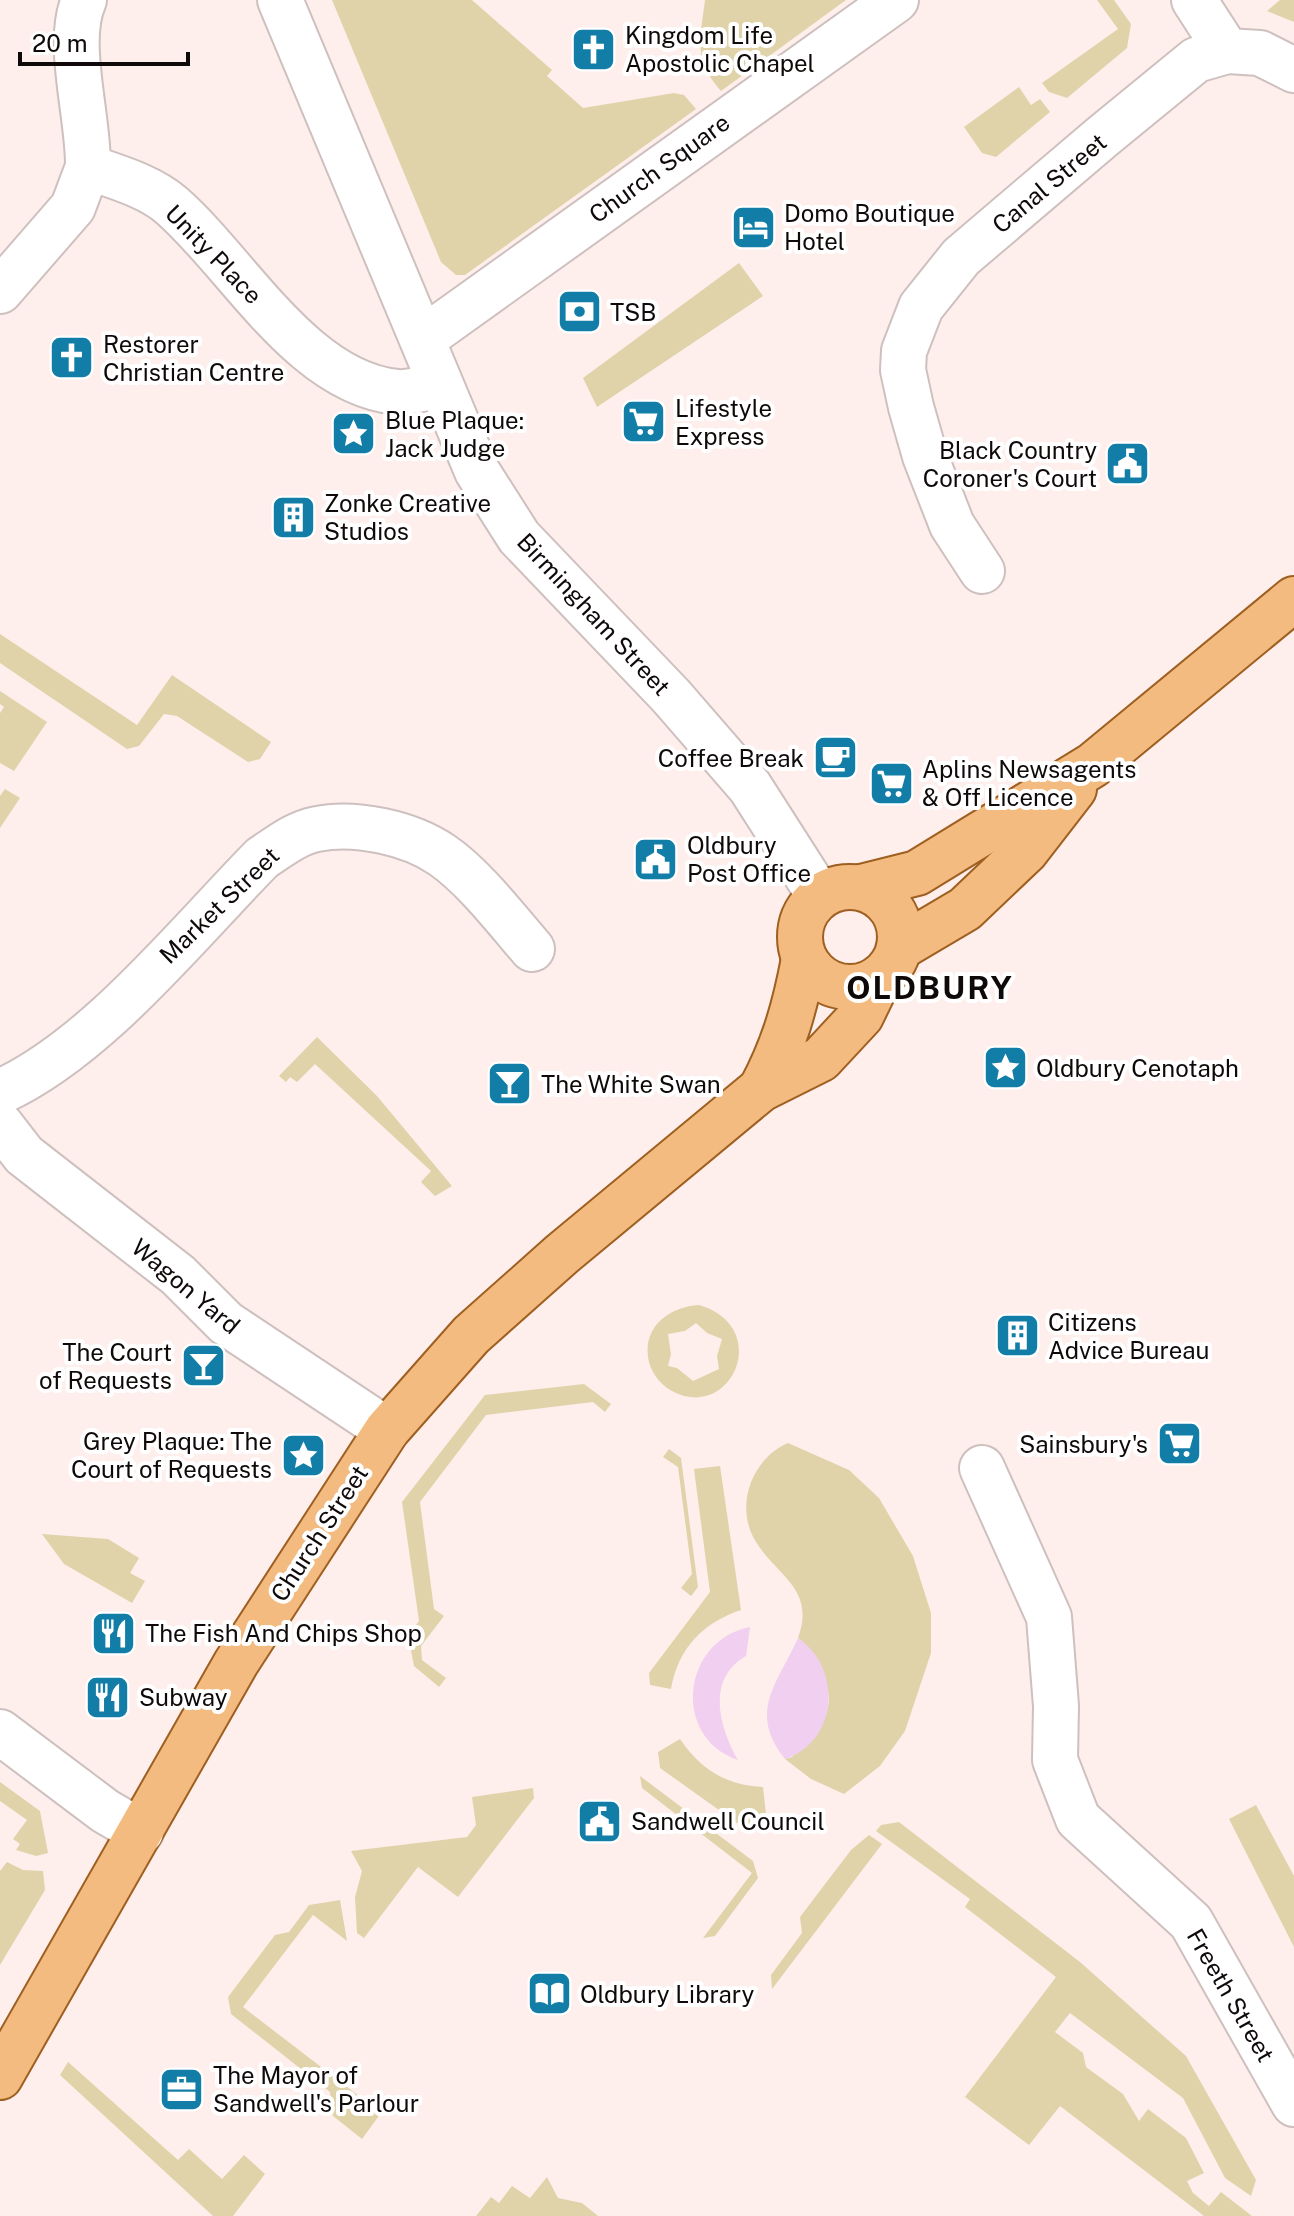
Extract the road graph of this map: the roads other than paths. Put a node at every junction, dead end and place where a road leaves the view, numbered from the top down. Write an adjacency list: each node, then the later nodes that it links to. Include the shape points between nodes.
1 (84, 0): 7 (street, via 77,54 89,132)
2 (280, 0): 9 (street, Birmingham Street)
3 (896, 0): 9 (street, Church Square)
4 (1194, 0): 5 (street)
5 (1227, 51): 6 (street, Canal Street, via 1260,53); 11 (street, Canal Street, via 1196,60 1102,137 961,257 921,307 904,351 911,407 952,525)
6 (1294, 70)
7 (88, 167): 8 (street, via 73,207); 10 (street, Unity Place, via 137,184 171,204 251,294 331,368 364,386 400,393)
8 (0, 291)
9 (424, 338): 10 (street, Birmingham Street)
10 (439, 385): 14 (street, Birmingham Street, via 477,471 519,537 671,696)
11 (982, 571)
12 (1294, 599): 13 (main road)
13 (1093, 765): 14 (main road, via 917,873); 17 (main road, via 1026,851 965,909)
14 (840, 891): 16 (main road, Church Street, via 802,918 799,943); 17 (main road, via 872,891 892,909 900,925)
15 (532, 949): 19 (street, Market Street, via 442,855 371,830 317,829 262,858 96,1027)
16 (804, 959): 17 (main road, via 811,971 832,985 865,986); 18 (main road, Church Street, via 792,1019)
17 (890, 963): 18 (main road, Church Street, via 861,1016 821,1059)
18 (761, 1089): 21 (main road, Church Street, via 471,1335)
19 (0, 1092)
20 (0, 1124): 21 (street, Wagon Yard, via 24,1155 178,1275 226,1323)
21 (387, 1430): 24 (main road, Church Street, via 281,1588)
22 (982, 1468): 26 (street, Freeth Street, via 1049,1617 1055,1760 1078,1819 1191,1922)
23 (0, 1732): 24 (street)
24 (141, 1832): 25 (main road, Church Street)
25 (0, 2077)
26 (1294, 2104)

